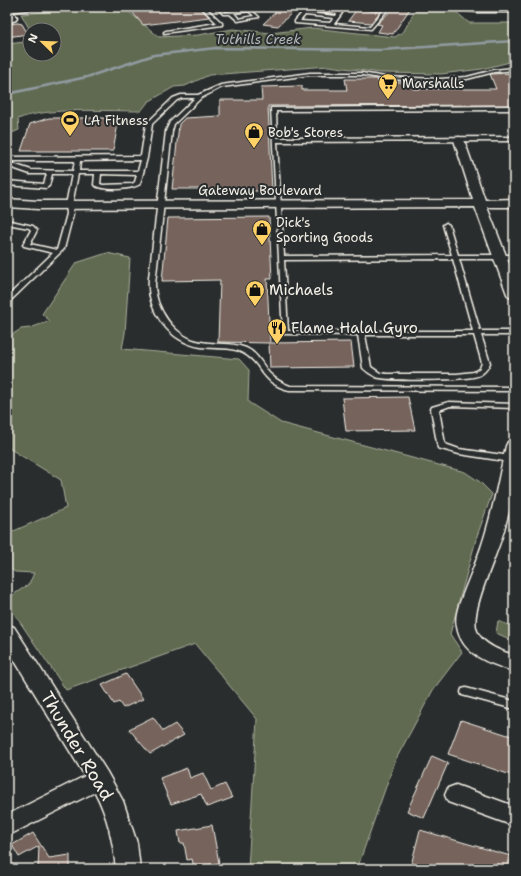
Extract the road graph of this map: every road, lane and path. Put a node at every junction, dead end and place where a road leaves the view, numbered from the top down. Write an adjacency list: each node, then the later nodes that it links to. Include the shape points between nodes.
1 (28, 7): 7 (main road)
2 (203, 7): 14 (lane, via 220,24)
3 (219, 7): 9 (lane, via 224,12)
4 (388, 7): 13 (lane, via 371,28)
5 (436, 7): 8 (lane)
6 (309, 8): 10 (lane); 11 (lane, via 338,11 340,13)
7 (8, 9): 12 (lane, via 14,19)
8 (514, 11)
9 (231, 12): 9 (lane, via 250,10 257,18 238,20)
10 (304, 14): 11 (lane); 13 (lane, via 297,22)
11 (336, 17): 13 (lane)
12 (7, 22)
13 (331, 24)
14 (166, 32)
15 (514, 69): 16 (lane, via 441,80 385,78 362,74 310,74 221,86)
16 (199, 97): 21 (lane, via 181,96 174,99 150,124); 35 (lane, via 172,123 169,131)
17 (514, 108): 18 (lane, via 273,109)
18 (276, 140): 19 (lane); 33 (lane)
19 (459, 140): 20 (lane); 31 (street)
20 (514, 140)
21 (144, 158): 23 (lane); 28 (lane)
22 (7, 159): 23 (lane)
23 (78, 159): 26 (lane)
24 (7, 164): 25 (lane, via 30,172)
25 (50, 172): 26 (lane); 29 (lane, via 46,186)
26 (75, 172): 27 (lane); 34 (lane)
27 (98, 172): 28 (lane); 28 (lane, via 97,185 102,187 133,186 138,183)
28 (140, 172)
29 (7, 183)
30 (7, 203): 34 (street, Gateway Boulevard)
31 (480, 203): 32 (street, Gateway Boulevard); 33 (street, Gateway Boulevard); 40 (street)
32 (514, 203)
33 (279, 204): 35 (street, Gateway Boulevard); 41 (lane)
34 (69, 205): 35 (street, Gateway Boulevard); 38 (lane, via 70,214)
35 (160, 205): 47 (lane, via 152,292 162,318 172,330 186,340 209,346 244,350 254,356 271,380 288,388)
36 (7, 222): 38 (lane, via 31,227 34,230 26,245)
37 (446, 225): 39 (lane)
38 (58, 252): 43 (lane)
39 (454, 257): 40 (lane); 41 (lane); 45 (lane)
40 (507, 257): 42 (street)
41 (282, 258): 44 (lane, via 285,333)
42 (514, 294)
43 (7, 301)
44 (361, 333): 45 (lane); 45 (lane, via 365,363 371,372 385,376 458,377 475,374 484,368 486,363)
45 (476, 333): 46 (lane)
46 (514, 333)
47 (514, 389)
48 (514, 406): 49 (lane, via 449,404 435,408 441,446 459,451)
49 (513, 453): 51 (street, via 494,536 466,625 478,646 494,657)
50 (7, 632): 54 (street, Thunder Road)
51 (514, 663)
52 (466, 692): 53 (lane)
53 (514, 705)
54 (99, 779): 57 (street); 58 (street, Thunder Road, via 114,808 125,843)
55 (456, 795): 56 (street)
56 (514, 816)
57 (7, 826)
58 (128, 869)

